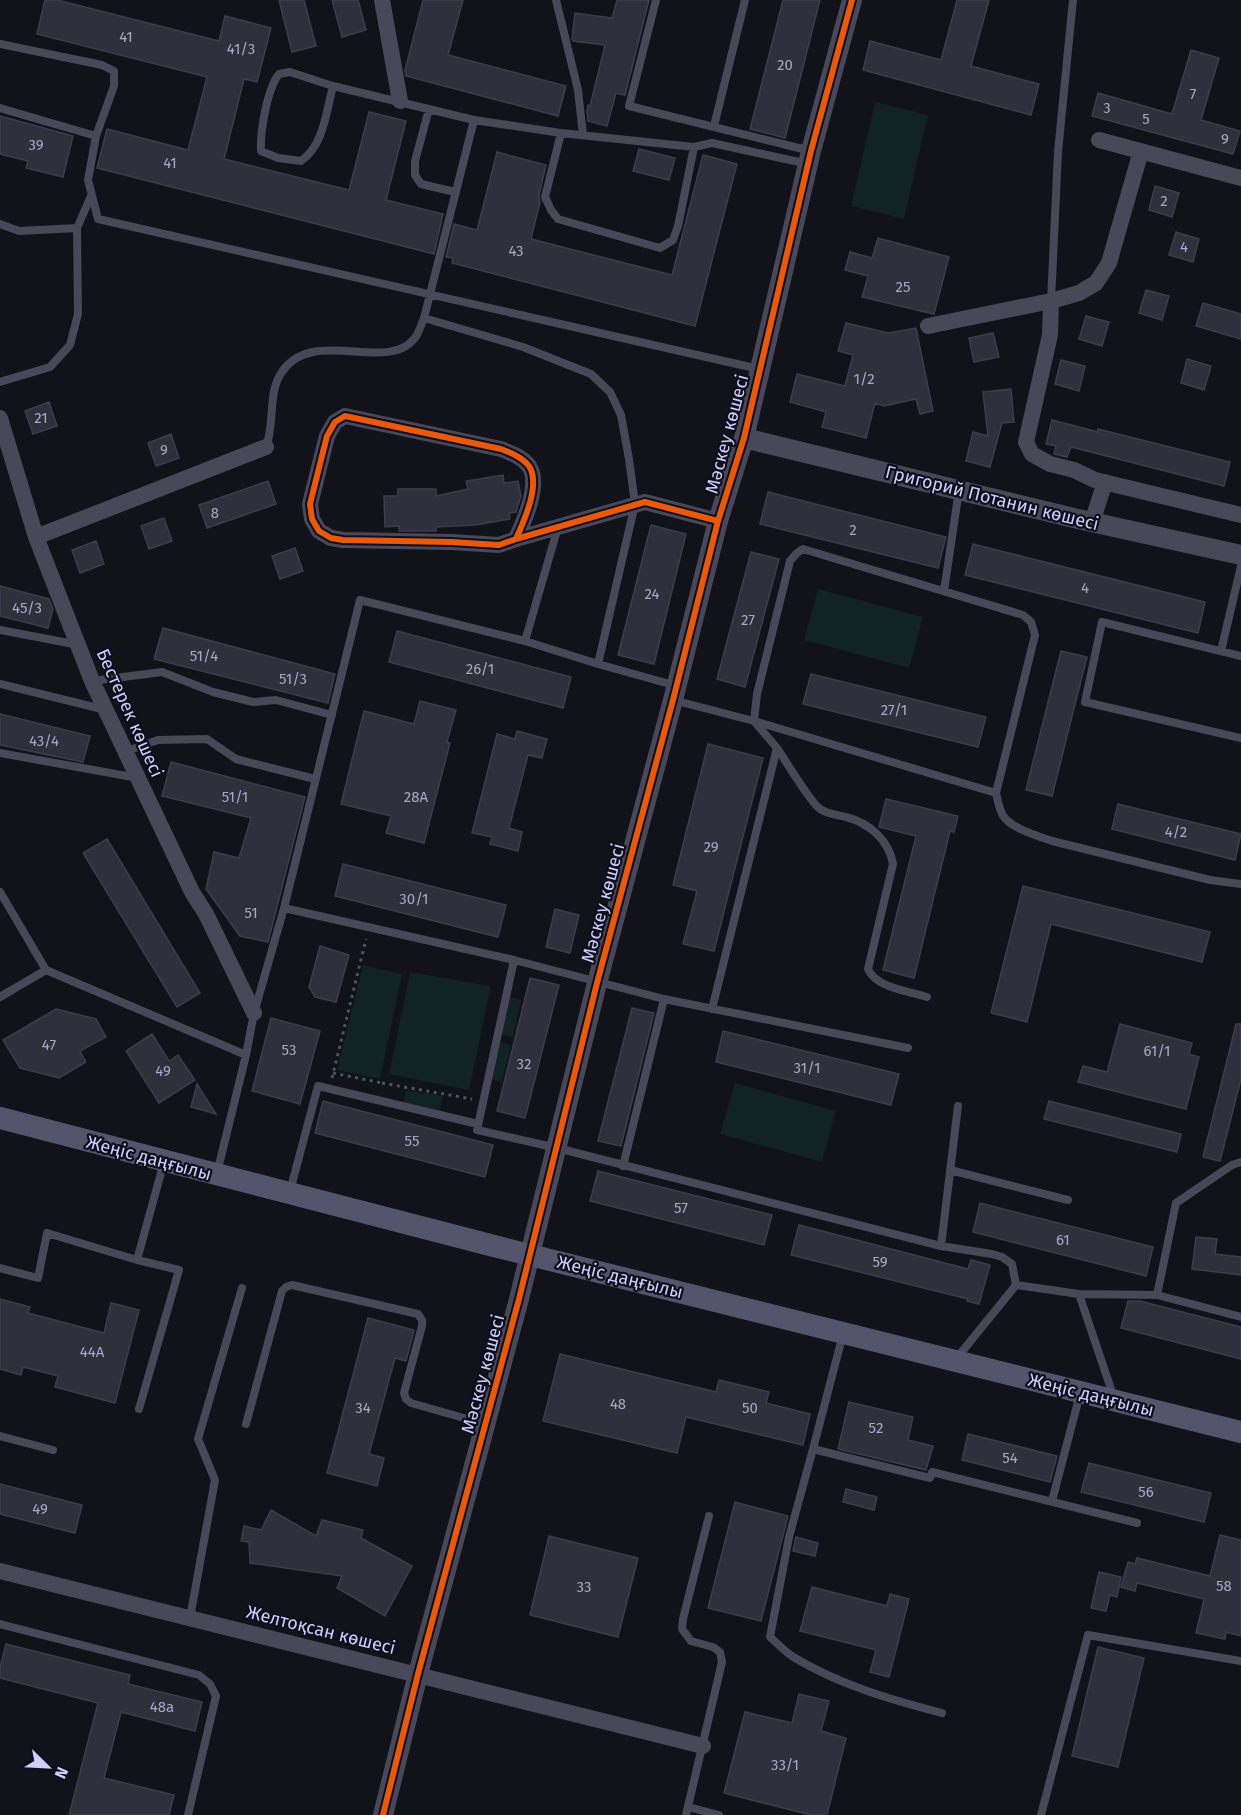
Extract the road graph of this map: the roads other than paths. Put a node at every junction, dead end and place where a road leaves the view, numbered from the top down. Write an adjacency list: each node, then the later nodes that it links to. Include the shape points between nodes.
1 (382, 0): 9 (street)
2 (556, 0): 15 (lane, via 578,90)
3 (656, 0): 13 (lane, via 629,106)
4 (745, 0): 13 (lane)
5 (852, 0): 20 (street, Мәскеу көшесі)
6 (1073, 0): 27 (lane, via 1058,152)
7 (0, 44): 16 (lane, via 102,65 114,71 114,86)
8 (333, 86): 8 (lane, via 290,72 279,74 272,82 261,151 301,161 312,154); 9 (lane)
9 (400, 101): 11 (lane)
10 (0, 108): 16 (lane)
11 (429, 109): 12 (lane); 22 (lane, via 415,161 416,175 421,183)
12 (474, 120): 14 (lane); 22 (lane)
13 (714, 126): 20 (lane)
14 (561, 133): 15 (lane); 18 (lane, via 545,197 558,219 660,248 673,240 678,226)
15 (583, 135): 18 (lane)
16 (96, 136): 23 (lane, via 88,180)
17 (1099, 140): 19 (street)
18 (694, 147): 20 (lane, via 712,143)
19 (1141, 151): 21 (street); 27 (street, via 1109,263 1096,284)
20 (810, 158): 30 (street, Мәскеу көшесі)
21 (1241, 178)
22 (455, 192): 26 (lane)
23 (90, 196): 25 (lane); 26 (lane, via 98,219)
24 (0, 224): 25 (lane, via 19,231)
25 (77, 228): 31 (lane, via 78,314 70,345 50,367)
26 (429, 294): 28 (lane); 30 (lane)
27 (1051, 301): 29 (street); 35 (street, via 1050,335 1026,442 1032,454 1050,464)
28 (424, 318): 34 (lane, via 415,339 392,352 325,350 295,359 280,374 273,390); 37 (lane, via 523,347 591,374 610,392 621,415)
29 (928, 326)
30 (760, 369): 33 (street, Мәскеу көшесі)
31 (0, 382)
32 (0, 418): 42 (street, Бестерек көшесі)
33 (744, 438): 36 (street, Григорий Потанин көшесі); 39 (street, Мәскеу көшесі)
34 (266, 447): 42 (street)
35 (1105, 482): 38 (street); 40 (street)
36 (959, 490): 40 (street, Григорий Потанин көшесі); 46 (lane)
37 (635, 504): 39 (street, via 645,502); 41 (street); 52 (lane)
38 (1241, 515)
39 (718, 521): 55 (street, Мәскеу көшесі)
40 (1092, 522): 44 (street, Григорий Потанин көшесі)
41 (558, 526): 43 (street); 48 (lane)
42 (36, 537): 49 (street, Бестерек көшесі)
43 (516, 539): 43 (street, via 498,545 343,540 319,531 310,504 327,436 335,422 345,416 501,449 519,457 533,474 529,510)
44 (1241, 555)
45 (1241, 566): 50 (lane)
46 (945, 591): 58 (lane, via 803,549 796,553 787,572); 65 (lane, via 1023,615 1031,622 1035,635)
47 (0, 630): 49 (lane)
48 (525, 641): 52 (lane); 57 (lane, via 360,600)
49 (79, 645): 53 (street, Бестерек көшесі)
50 (1221, 651): 51 (lane); 59 (lane, via 1102,622 1085,702)
51 (1241, 656)
52 (598, 664): 55 (lane)
53 (92, 681): 56 (street, Бестерек көшесі); 57 (lane, via 162,672 213,692 253,702 276,700)
54 (0, 684): 56 (lane)
55 (675, 693): 58 (lane); 71 (street, Мәскеу көшесі)
56 (107, 710): 61 (street, Бестерек көшесі)
57 (332, 715): 64 (lane)
58 (754, 721): 60 (lane); 65 (lane)
59 (1241, 738)
60 (777, 748): 73 (lane, via 821,810 859,822 884,840 893,864 868,969 883,984); 75 (lane)
61 (127, 752): 63 (street, Бестерек көшесі); 64 (lane, via 158,740 207,739 236,759)
62 (0, 753): 63 (lane)
63 (138, 778): 76 (street, Бестерек көшесі)
64 (315, 779): 68 (lane)
65 (996, 793): 66 (lane, via 1005,818 1038,836 1210,880)
66 (1241, 884)
67 (0, 892): 70 (lane)
68 (284, 908): 69 (lane); 76 (lane)
69 (514, 960): 71 (lane); 81 (lane)
70 (46, 970): 72 (lane); 78 (lane)
71 (597, 983): 74 (lane); 82 (street, Мәскеу көшесі)
72 (0, 997)
73 (927, 997)
74 (664, 999): 75 (lane); 85 (lane)
75 (712, 1009): 77 (lane)
76 (254, 1013): 78 (lane)
77 (908, 1048)
78 (246, 1055): 87 (lane)
79 (958, 1106): 86 (lane)
80 (0, 1119): 83 (main road, Жеңіс даңғылы)
81 (478, 1124): 82 (lane, via 477,1130); 88 (lane, via 318,1086)
82 (557, 1148): 85 (lane); 91 (street, Мәскеу көшесі)
83 (164, 1162): 87 (main road, Жеңіс даңғылы); 92 (lane)
84 (1241, 1162): 97 (lane, via 1176,1203)
85 (623, 1166): 90 (lane)
86 (950, 1170): 89 (lane); 90 (lane)
87 (216, 1175): 88 (main road, Жеңіс даңғылы)
88 (289, 1194): 91 (main road, Жеңіс даңғылы)
89 (1068, 1200)
90 (941, 1246): 94 (lane, via 1002,1257 1012,1264)
91 (530, 1255): 99 (main road, Жеңіс даңғылы); 105 (street, Мәскеу көшесі)
92 (137, 1260): 93 (lane, via 47,1233 38,1278); 103 (lane, via 179,1270)
93 (0, 1268)
94 (1016, 1285): 96 (lane); 100 (lane)
95 (242, 1288): 114 (lane, via 198,1439 215,1480)
96 (1079, 1294): 97 (lane); 102 (lane)
97 (1157, 1295): 98 (lane)
98 (1241, 1317)
99 (844, 1332): 100 (main road, Жеңіс даңғылы); 108 (lane)
100 (955, 1361): 101 (main road, Жеңіс даңғылы)
101 (1080, 1393): 102 (main road, Жеңіс даңғылы); 110 (lane)
102 (1115, 1402): 106 (main road, Жеңіс даңғылы)
103 (139, 1409)
104 (246, 1424): 105 (lane, via 282,1291 292,1285 418,1314 422,1326 404,1393 406,1399)
105 (486, 1424): 117 (street, Мәскеу көшесі)
106 (1241, 1432)
107 (0, 1436): 109 (lane)
108 (813, 1449): 110 (lane, via 930,1478 932,1472); 118 (lane, via 789,1538 770,1637 793,1657 846,1683)
109 (53, 1450)
110 (1052, 1501): 112 (lane)
111 (708, 1516): 119 (lane, via 682,1629 691,1641 720,1652 722,1662)
112 (1137, 1523)
113 (0, 1570): 114 (street, Желтоқсан көшесі)
114 (190, 1618): 117 (street, Желтоқсан көшесі)
115 (0, 1624): 121 (lane, via 199,1674 210,1684 216,1696)
116 (1241, 1661): 124 (lane, via 1088,1635)
117 (418, 1674): 119 (street, Желтоқсан көшесі); 122 (street, Мәскеу көшесі)
118 (942, 1713)
119 (703, 1746): 120 (lane)
120 (687, 1811): 123 (lane)
121 (188, 1815)
122 (383, 1815)
123 (719, 1815)
124 (1041, 1815)

